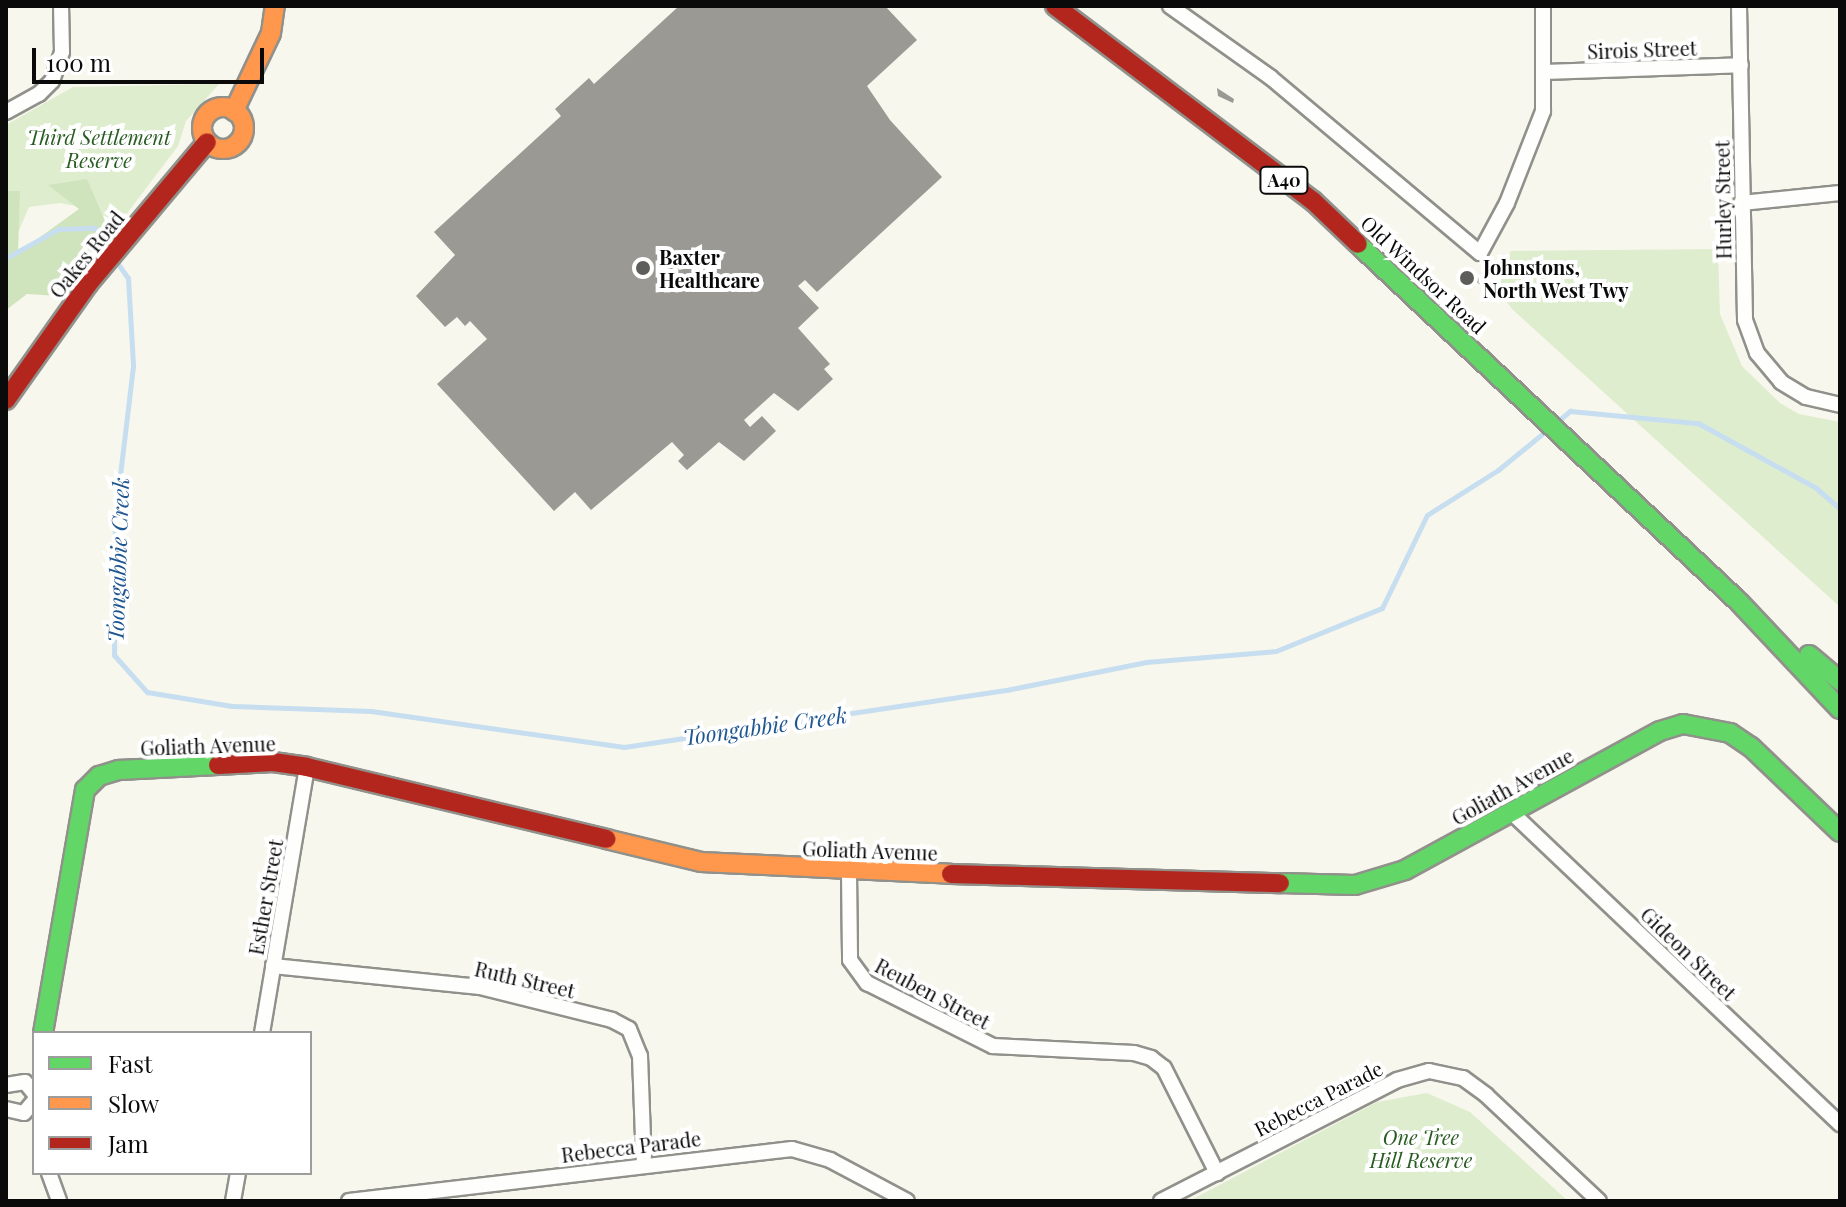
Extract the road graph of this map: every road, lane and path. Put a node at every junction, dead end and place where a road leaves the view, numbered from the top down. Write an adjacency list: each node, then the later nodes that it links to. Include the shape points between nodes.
1 (61, 6): 10 (street, via 62,52 52,81)
2 (275, 6): 9 (main road, via 271,33)
3 (1055, 6): 16 (main road, Old Windsor Road / A40, via 1313,201)
4 (1170, 6): 8 (street, via 1270,77 1480,253 1507,203 1543,111)
5 (1543, 6): 8 (street)
6 (1739, 6): 7 (street, Hurley Street)
7 (1741, 65): 8 (street, Sirois Street); 13 (street, Hurley Street)
8 (1544, 72)
9 (234, 111): 11 (main road, via 210,112 203,123); 11 (main road, via 243,127 237,143 225,149)
10 (6, 112)
11 (207, 142): 14 (main road, Oakes Road, via 88,284)
12 (1840, 193): 13 (street)
13 (1741, 203): 15 (street, Hurley Street, via 1745,320 1757,353 1781,382 1806,397)
14 (6, 400)
15 (1840, 405)
16 (1739, 602): 17 (main road, Old Windsor Road / A40); 18 (main road, Old Windsor Road / A40)
17 (1840, 681)
18 (1840, 709)
19 (307, 767): 22 (main road, Goliath Avenue, via 701,862); 23 (street, Esther Street); 24 (main road, Goliath Avenue, via 257,763 119,770 99,776 85,790)
20 (1510, 811): 21 (main road, Goliath Avenue, via 1660,731 1683,724 1730,733 1751,747); 22 (main road, Goliath Avenue, via 1405,870 1355,885); 30 (street, Gideon Street)
21 (1840, 832)
22 (849, 873): 32 (street, Reuben Street, via 850,960 867,983 993,1046 1151,1058 1164,1068)
23 (273, 966): 25 (street, Esther Street); 31 (street, Ruth Street, via 480,987 612,1020 629,1029 640,1056)
24 (43, 1031)
25 (262, 1031)
26 (6, 1085): 27 (street, via 20,1080)
27 (32, 1091)
28 (32, 1103): 29 (street, via 24,1113)
29 (6, 1109)
30 (1840, 1124)
31 (644, 1164): 37 (street, Rebecca Parade); 38 (street, Rebecca Parade, via 792,1149 830,1160)
32 (1217, 1173): 39 (street, Rebecca Parade); 40 (street, Rebecca Parade, via 1397,1080 1429,1071 1463,1078 1486,1095)
33 (50, 1175): 35 (street)
34 (238, 1175): 36 (street)
35 (59, 1201)
36 (233, 1201)
37 (349, 1201)
38 (907, 1201)
39 (1161, 1201)
40 (1599, 1201)

